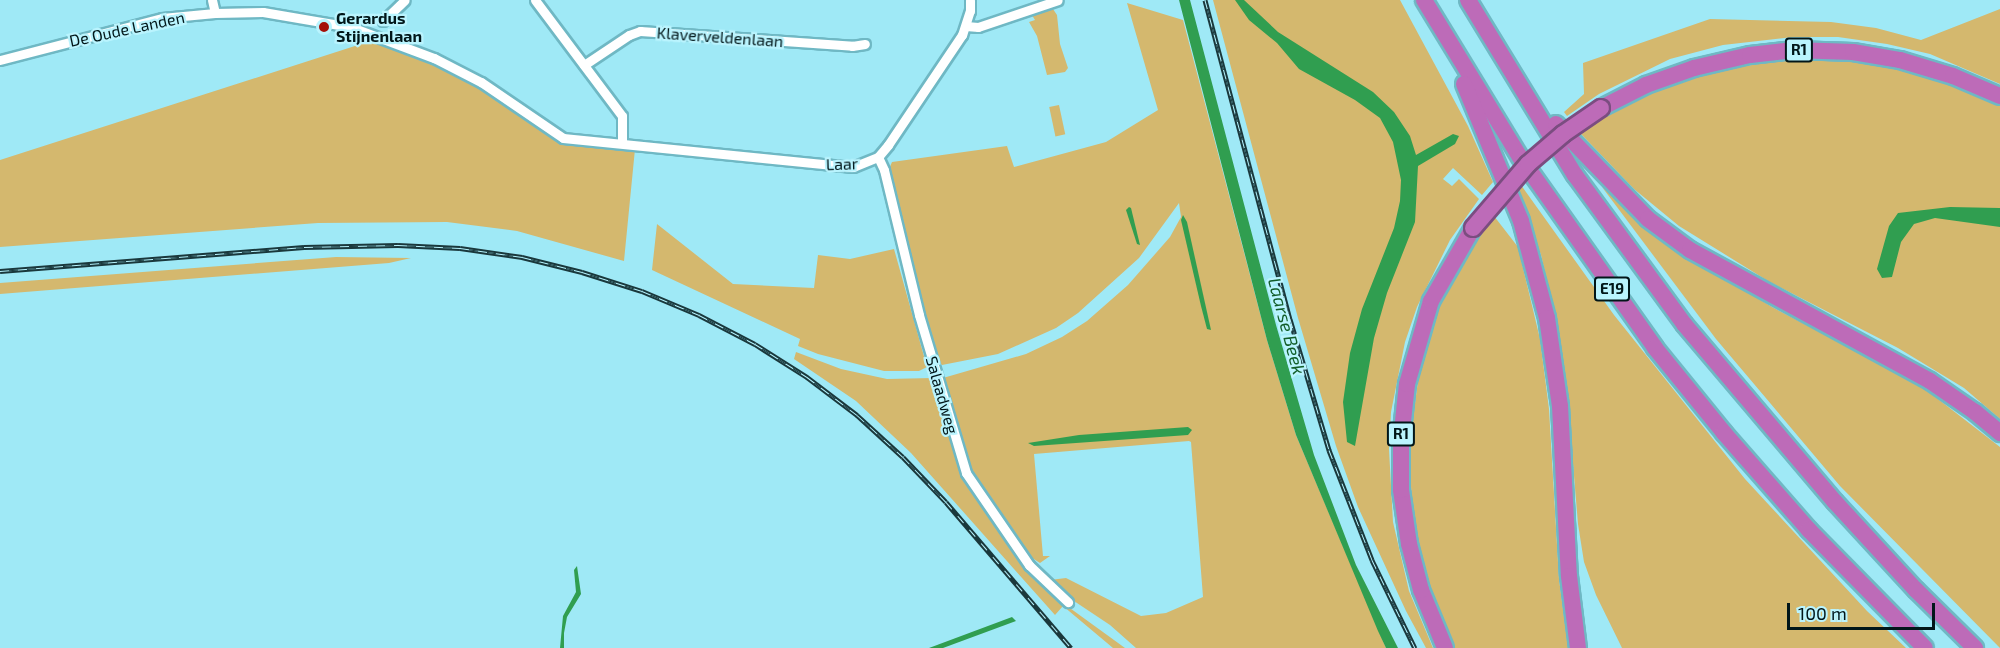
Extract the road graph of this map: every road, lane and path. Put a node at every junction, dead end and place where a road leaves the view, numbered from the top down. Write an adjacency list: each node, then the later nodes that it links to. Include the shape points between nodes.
1 (212, 0): 8 (street)
2 (405, 0): 9 (street)
3 (535, 0): 14 (street)
4 (970, 0): 10 (street, Laar)
5 (1058, 0): 10 (street, via 978,27)
6 (1424, 0): 11 (highway, E19)
7 (1468, 0): 15 (highway, E19)
8 (215, 13): 13 (street, De Oude Landen, via 162,18); 17 (street, De Oude Landen, via 263,12 369,33 434,58 481,82 563,138)
9 (383, 21)
10 (966, 26): 18 (street, Laar)
11 (1441, 29): 22 (highway, E19, via 1521,221 1547,318 1560,406 1569,576); 23 (highway, E19, via 1525,166 1631,317 1724,434 1809,530)
12 (865, 44): 14 (street, Klaverveldenlaan, via 640,31)
13 (0, 60)
14 (584, 65): 17 (street, via 622,116)
15 (1516, 82): 19 (highway, E19, via 1648,219 1690,250 1930,381); 24 (highway, E19, via 1575,174 1677,315 1835,502)
16 (2000, 96): 21 (highway, R1, bridge, via 1900,60 1843,51 1794,50 1750,55 1694,68 1646,85 1601,108 1528,164 1473,228 1443,277 1420,333 1407,384 1401,490 1421,590)
17 (622, 142): 18 (street, Laar, via 844,167 863,165)
18 (878, 157): 20 (street, Salaadweg, via 966,473 1029,565)
19 (2000, 433)
20 (1068, 602)
21 (1445, 648)
22 (1578, 648)
23 (1925, 648)
24 (1975, 648)

